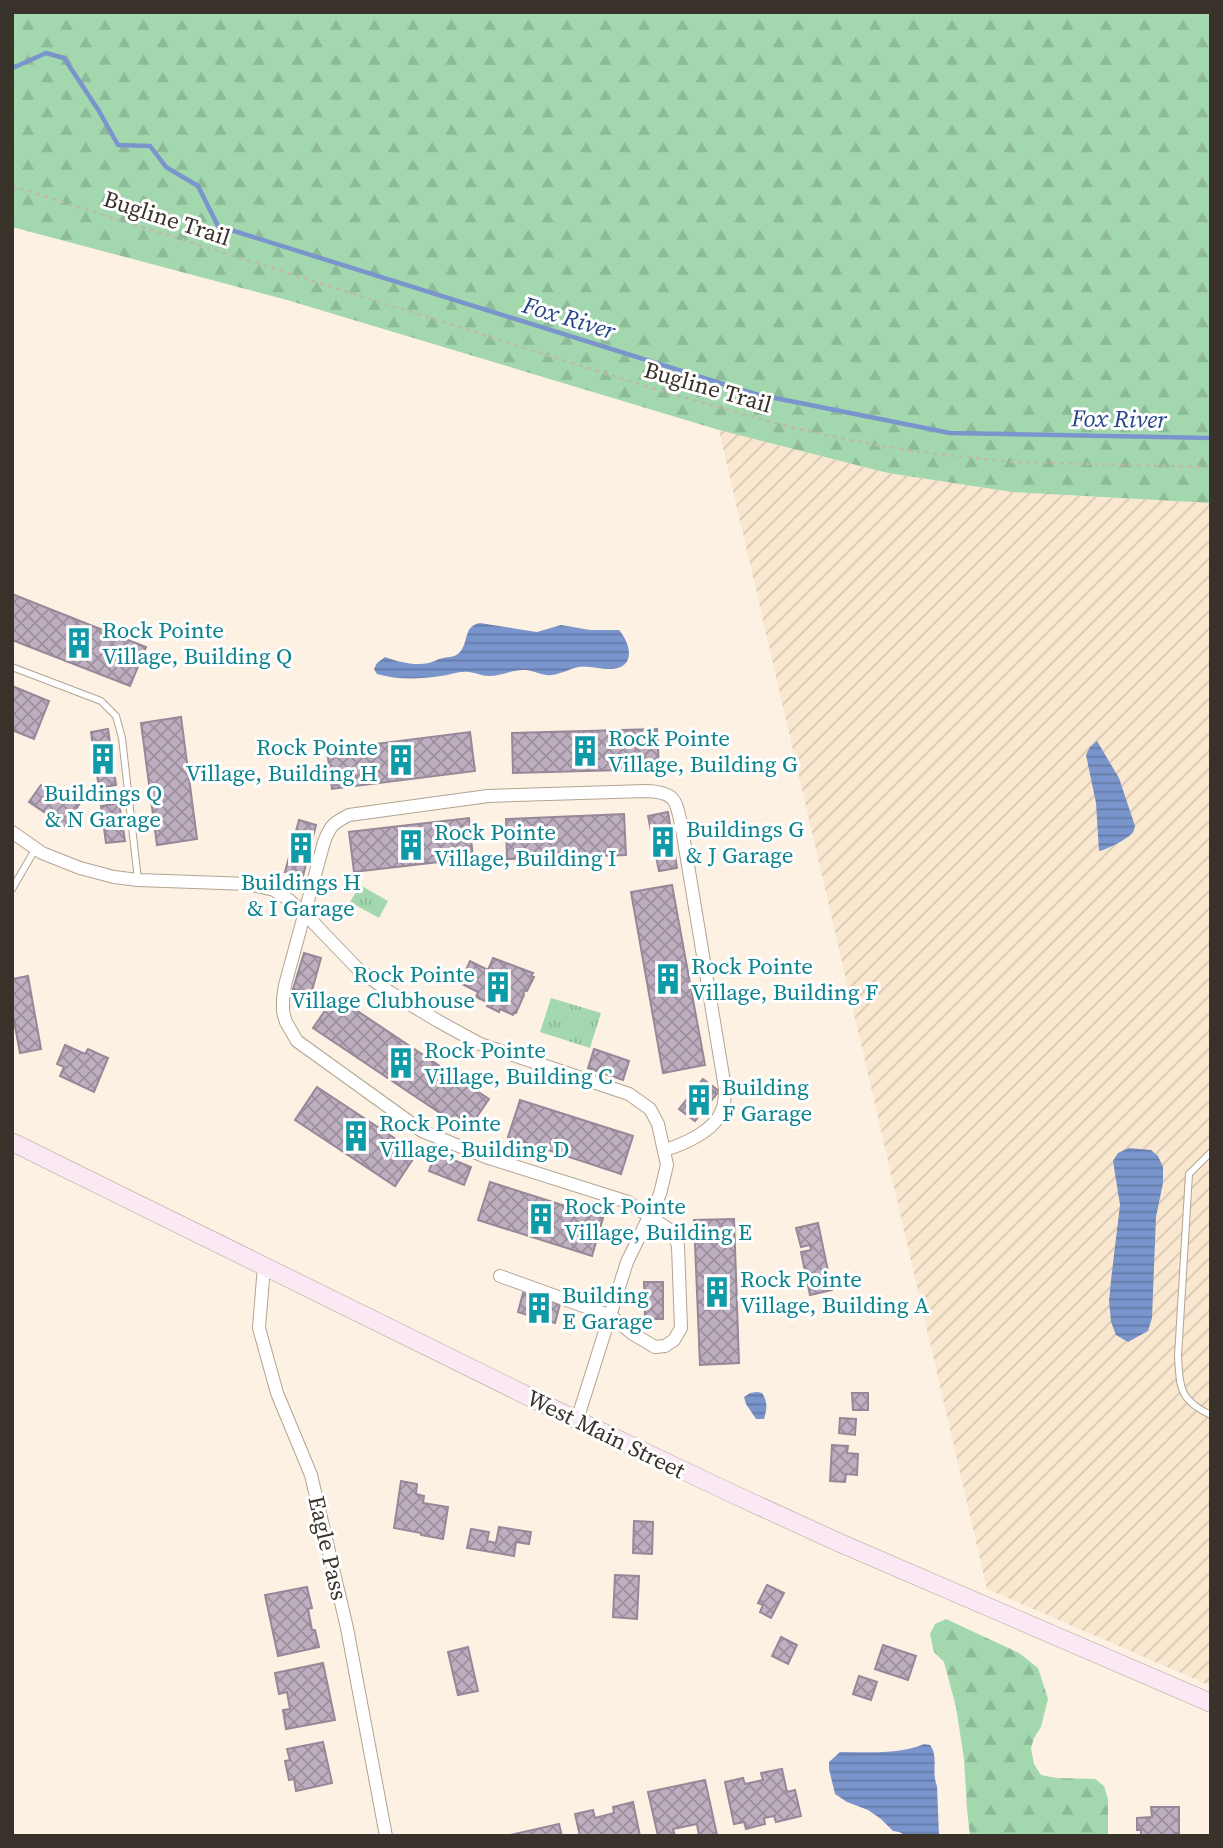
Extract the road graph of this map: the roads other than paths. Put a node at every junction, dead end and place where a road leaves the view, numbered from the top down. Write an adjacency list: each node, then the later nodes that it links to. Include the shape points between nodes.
1 (12, 667): 4 (lane, via 101,701 116,716)
2 (12, 832): 3 (street)
3 (36, 848): 4 (street, via 80,868); 5 (lane)
4 (138, 880): 6 (street, via 262,886)
5 (12, 888)
6 (305, 914): 8 (street, via 358,969 438,1021 480,1044 628,1094 650,1109); 8 (street, via 329,829 349,815 488,796 646,791 673,797 725,1088 722,1114 687,1143); 10 (street, via 283,999 286,1022 297,1041 422,1130 486,1157 628,1202)
7 (12, 1142): 11 (main road, West Main Street)
8 (665, 1150): 10 (street, via 667,1165 660,1194)
9 (1211, 1152): 14 (lane, via 1189,1174 1179,1343 1179,1382 1185,1397)
10 (649, 1216): 13 (street, via 627,1262); 13 (street, via 673,1232 678,1246 681,1328 674,1340 655,1347)
11 (264, 1266): 15 (main road, West Main Street); 17 (street, Eagle Pass, via 259,1328 277,1393 311,1475 347,1629)
12 (500, 1276): 13 (street)
13 (611, 1316): 15 (street)
14 (1211, 1415)
15 (577, 1420): 16 (main road, West Main Street, via 840,1543)
16 (1211, 1703)
17 (386, 1836)

